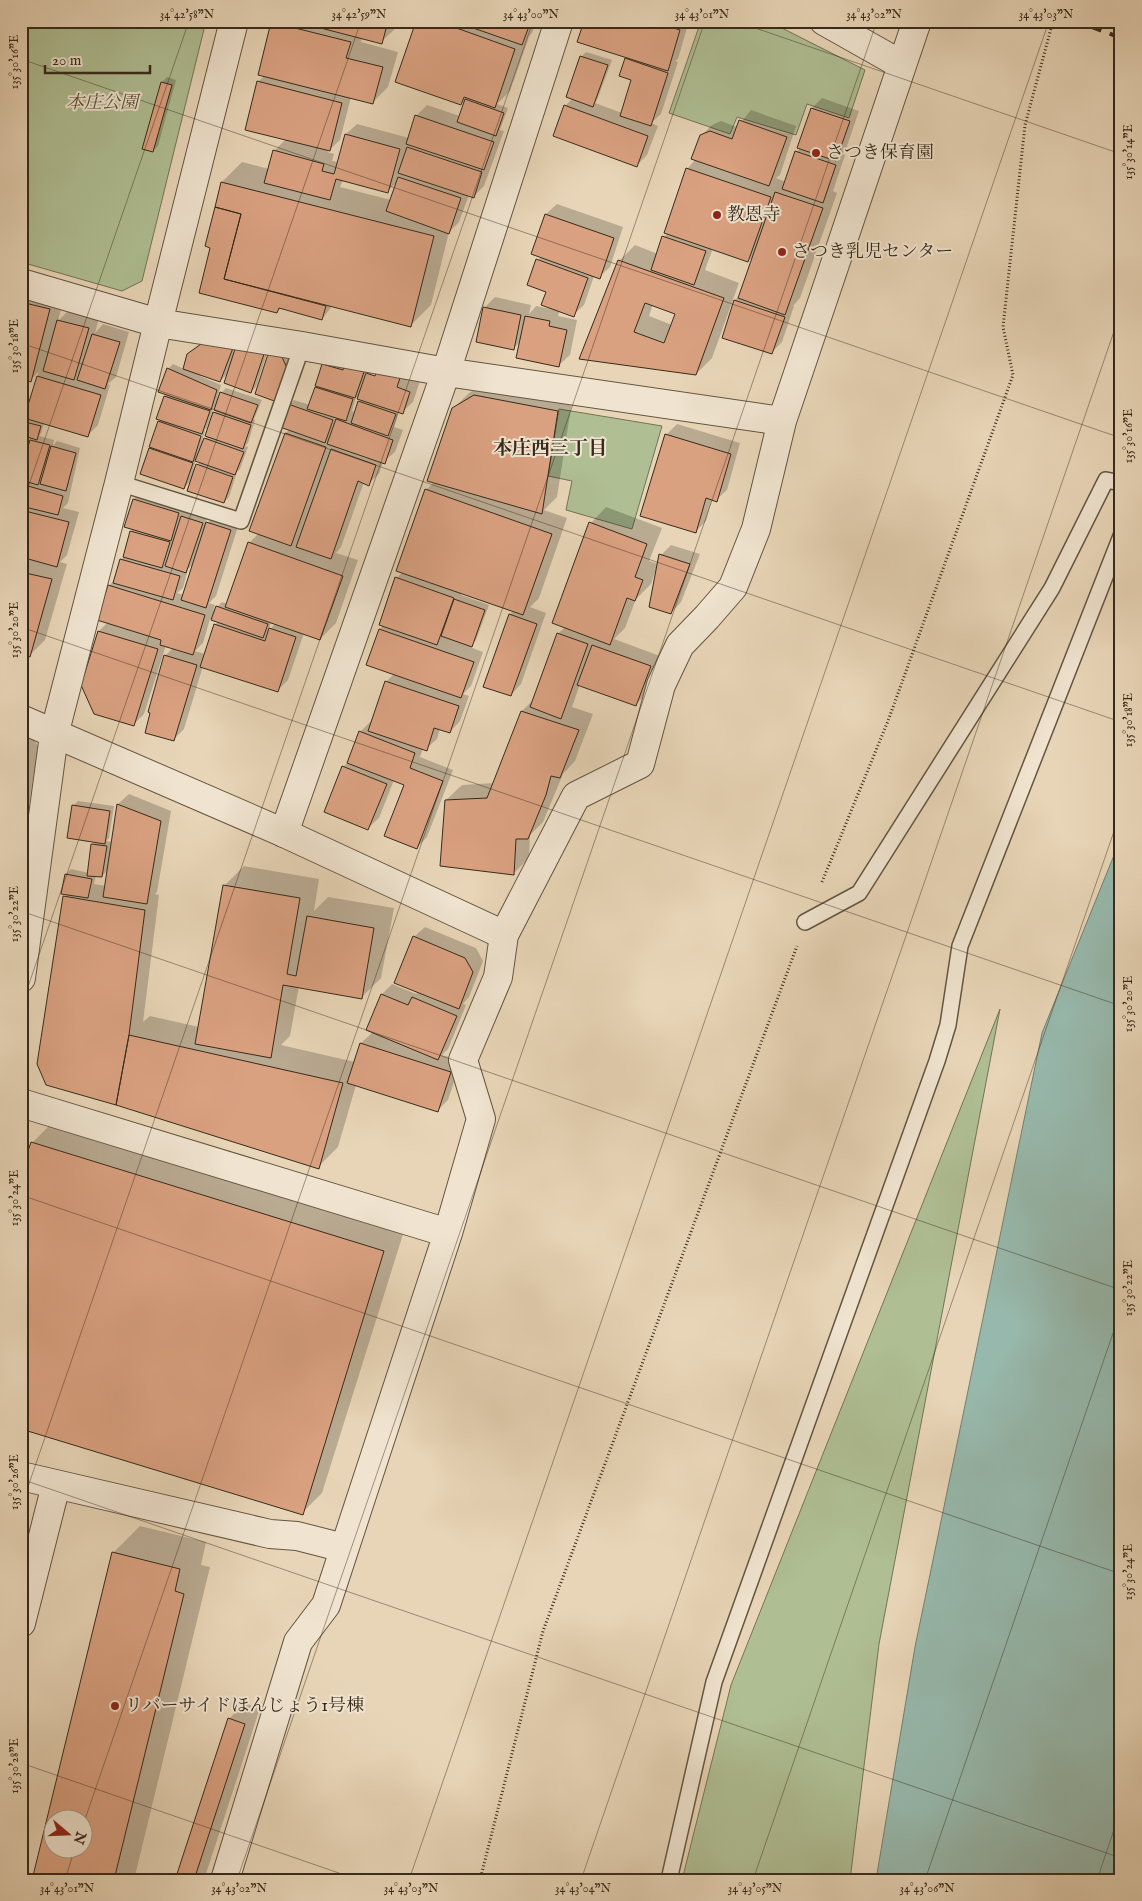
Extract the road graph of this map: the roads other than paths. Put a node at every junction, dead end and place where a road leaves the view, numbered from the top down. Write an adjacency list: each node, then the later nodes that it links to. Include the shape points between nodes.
1 (234, 21): 7 (street)
2 (560, 21): 9 (street)
3 (824, 21): 5 (street)
4 (917, 21): 5 (street)
5 (902, 64): 10 (street)
6 (21, 284): 7 (street)
7 (158, 323): 8 (street); 11 (street)
8 (302, 346): 9 (street); 11 (lane, via 241,521)
9 (446, 372): 10 (street); 16 (street)
10 (782, 421): 18 (street, via 756,529 733,587 680,645 661,686 640,764 576,796)
11 (119, 484): 15 (street)
12 (1121, 484): 17 (lane, via 1106,480 1052,588 859,893)
13 (1121, 536): 27 (lane, via 960,946 948,1025 937,1060 714,1682)
14 (21, 719): 15 (street)
15 (54, 735): 16 (street); 19 (street)
16 (284, 834): 18 (street)
17 (805, 922)
18 (504, 934): 21 (street, via 498,977 463,1060 481,1119)
19 (21, 978)
20 (21, 1103): 21 (street)
21 (448, 1233): 24 (street)
22 (21, 1476): 23 (street)
23 (56, 1485): 24 (street); 25 (street)
24 (344, 1548): 26 (street, via 326,1604 298,1642)
25 (21, 1623)
26 (225, 1880)
27 (669, 1880)

